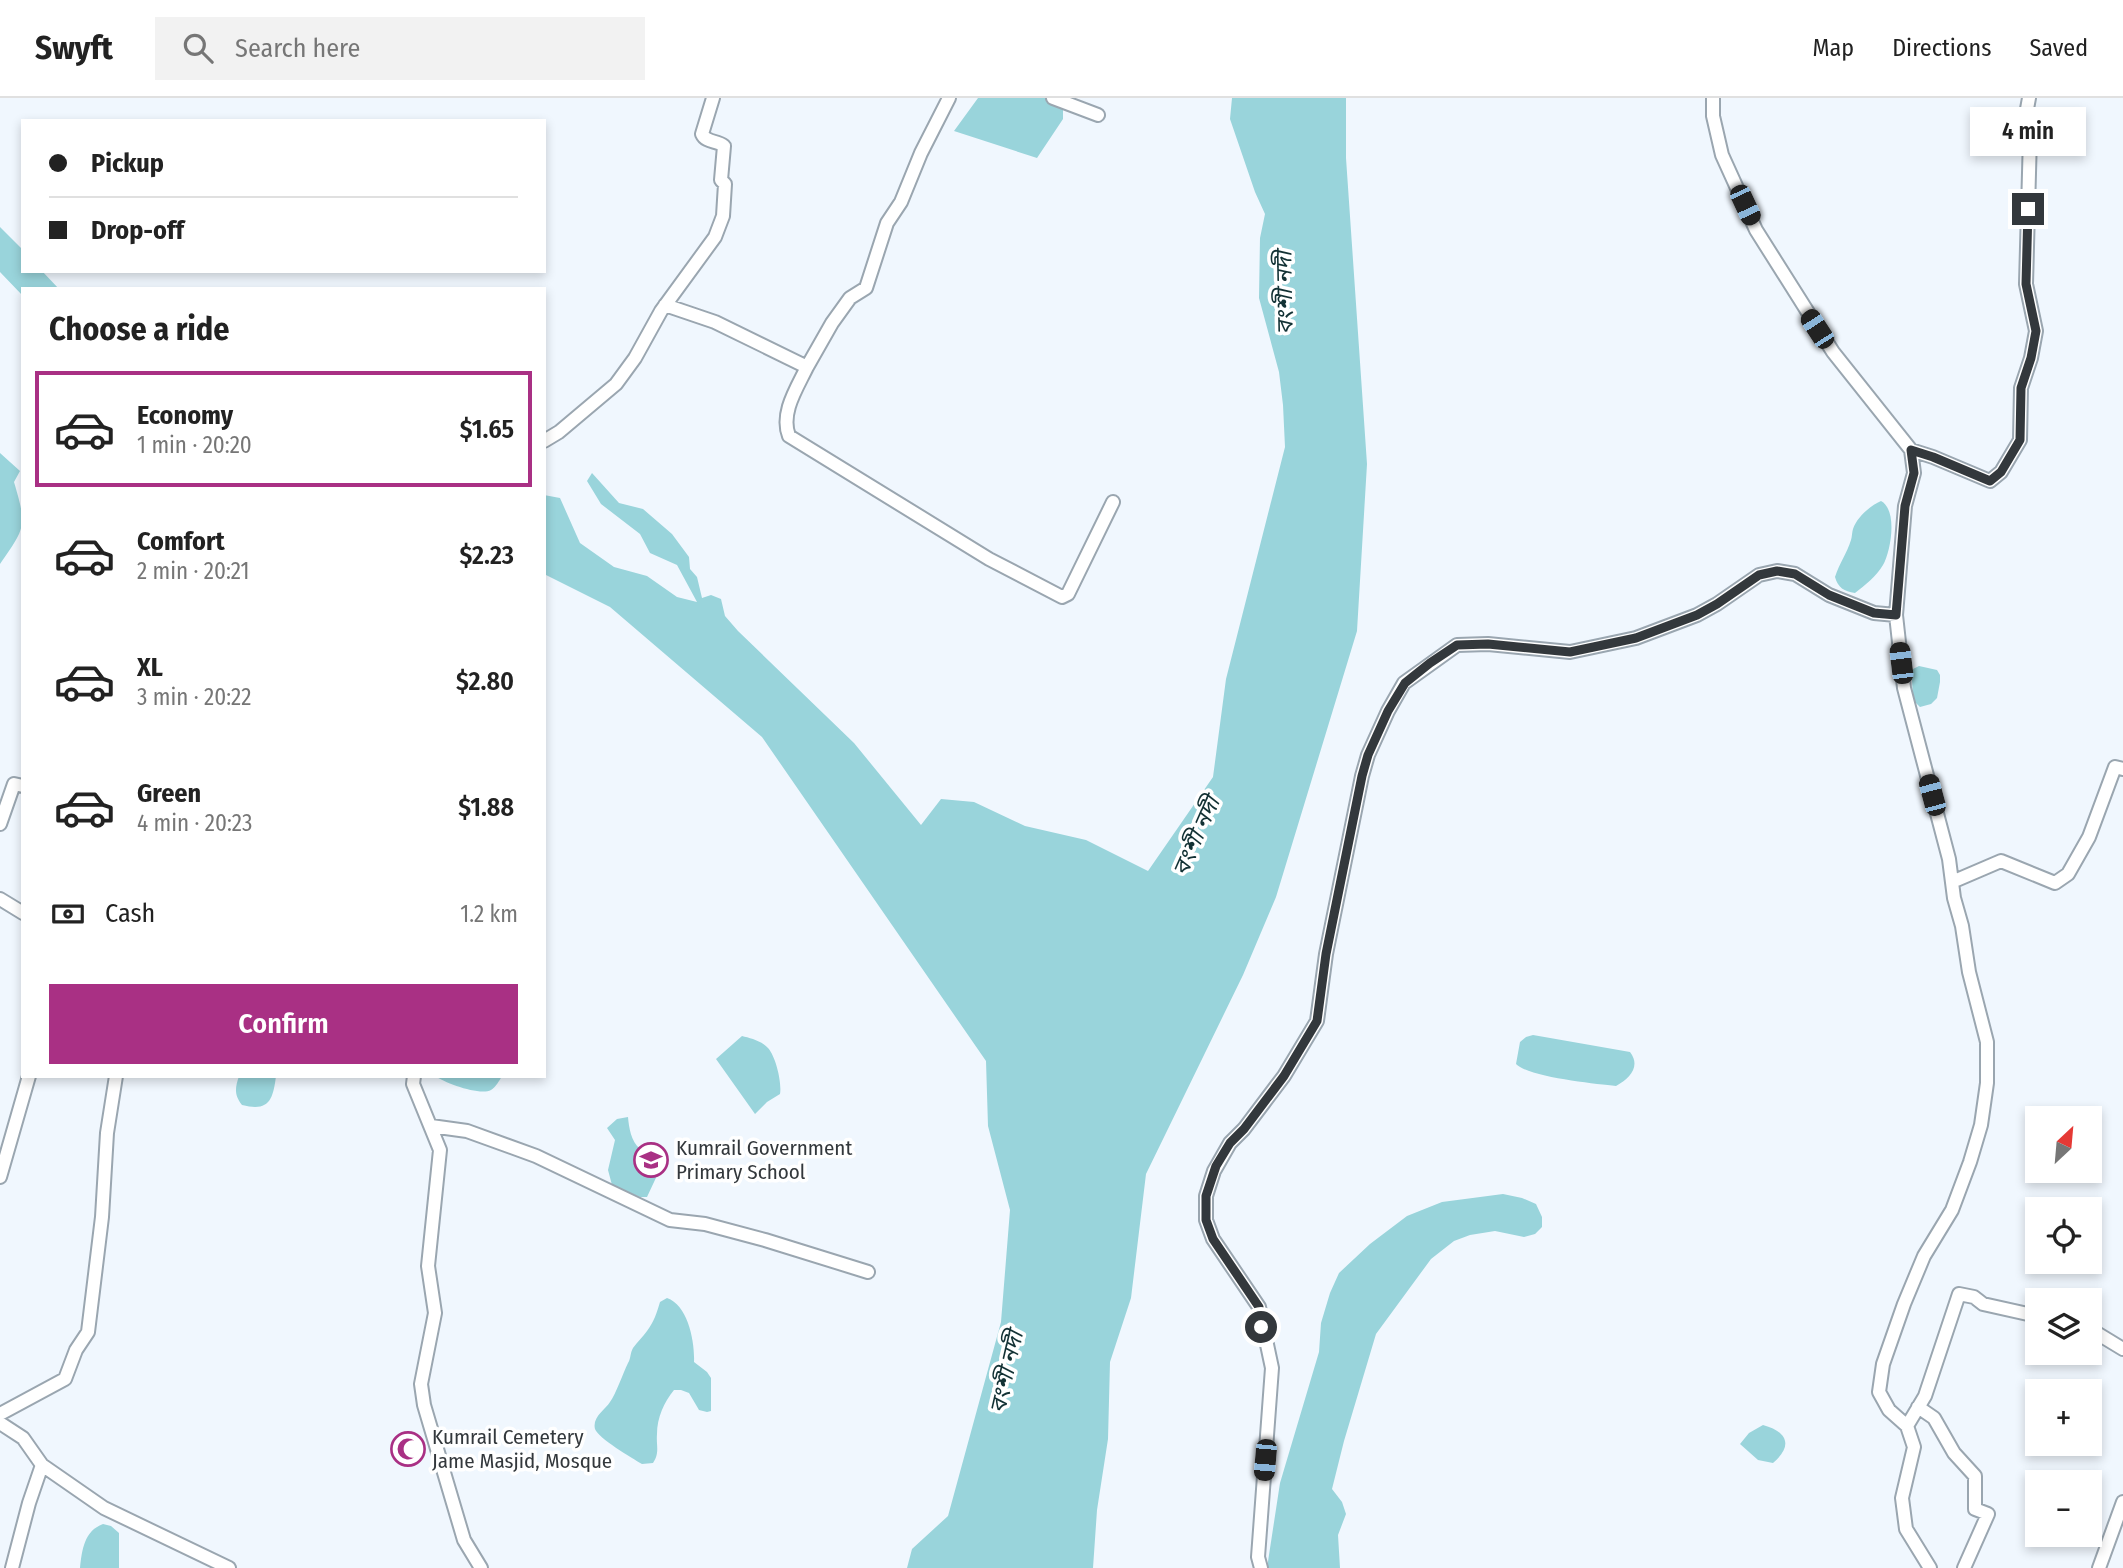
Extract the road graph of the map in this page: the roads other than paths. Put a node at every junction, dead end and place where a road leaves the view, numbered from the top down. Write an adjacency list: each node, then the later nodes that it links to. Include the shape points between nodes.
1 (713, 98): 7 (street, via 702,134 724,146 723,216 715,237)
2 (950, 98): 8 (street, via 887,223 866,288 850,298)
3 (1053, 98): 6 (street)
4 (1713, 98): 10 (street, via 1722,155 1756,230 1833,352)
5 (2029, 98): 10 (street, via 2026,284 2036,331 2021,388 2020,440 2001,472 1990,481)
6 (1098, 115)
7 (665, 305): 8 (street, via 715,322); 9 (street, via 616,384)
8 (807, 367): 11 (street, via 787,411 789,436 989,559 1062,597 1068,594)
9 (546, 440)
10 (1911, 450): 12 (street, via 1914,473 1905,506)
11 (1113, 502)
12 (1896, 615): 16 (street, via 1904,688); 37 (street, via 1874,613 1829,595 1795,574 1777,571 1759,575 1697,615 1636,638 1570,652 1457,645 1405,683 1388,711 1362,776 1317,1021 1284,1076 1230,1143 1206,1196 1206,1220 1213,1239 1259,1307 1272,1368 1258,1558)
13 (2123, 769): 16 (street, via 2115,768 2089,837 2068,874 2055,883 2001,861)
14 (21, 786): 15 (street, via 14,784)
15 (0, 824)
16 (1952, 882): 31 (street, via 1987,1042 1987,1083 1981,1125 1961,1186 1924,1256 1882,1364 1879,1392 1889,1410)
17 (0, 899): 18 (street)
18 (21, 912)
19 (28, 1078): 23 (street)
20 (116, 1078): 29 (street, via 88,1332 65,1379)
21 (414, 1078): 22 (street)
22 (430, 1126): 24 (street, via 467,1131 536,1156 670,1220 705,1224); 36 (street, via 440,1150 428,1266 435,1313 421,1384 464,1540)
23 (0, 1177)
24 (868, 1272)
25 (2025, 1313): 28 (street, via 1959,1294)
26 (2102, 1336): 27 (street)
27 (2123, 1349)
28 (1918, 1407): 31 (street); 39 (street, via 1934,1418 1954,1453 1975,1476 1975,1509 1988,1514)
29 (0, 1414)
30 (0, 1423): 32 (street, via 23,1438)
31 (1907, 1426): 38 (street, via 1914,1447 1902,1498 1906,1529)
32 (42, 1465): 34 (street); 35 (street, via 104,1508)
33 (2123, 1502): 40 (street)
34 (12, 1568)
35 (229, 1568)
36 (481, 1568)
37 (1261, 1568)
38 (1930, 1568)
39 (1964, 1568)
40 (2099, 1568)

